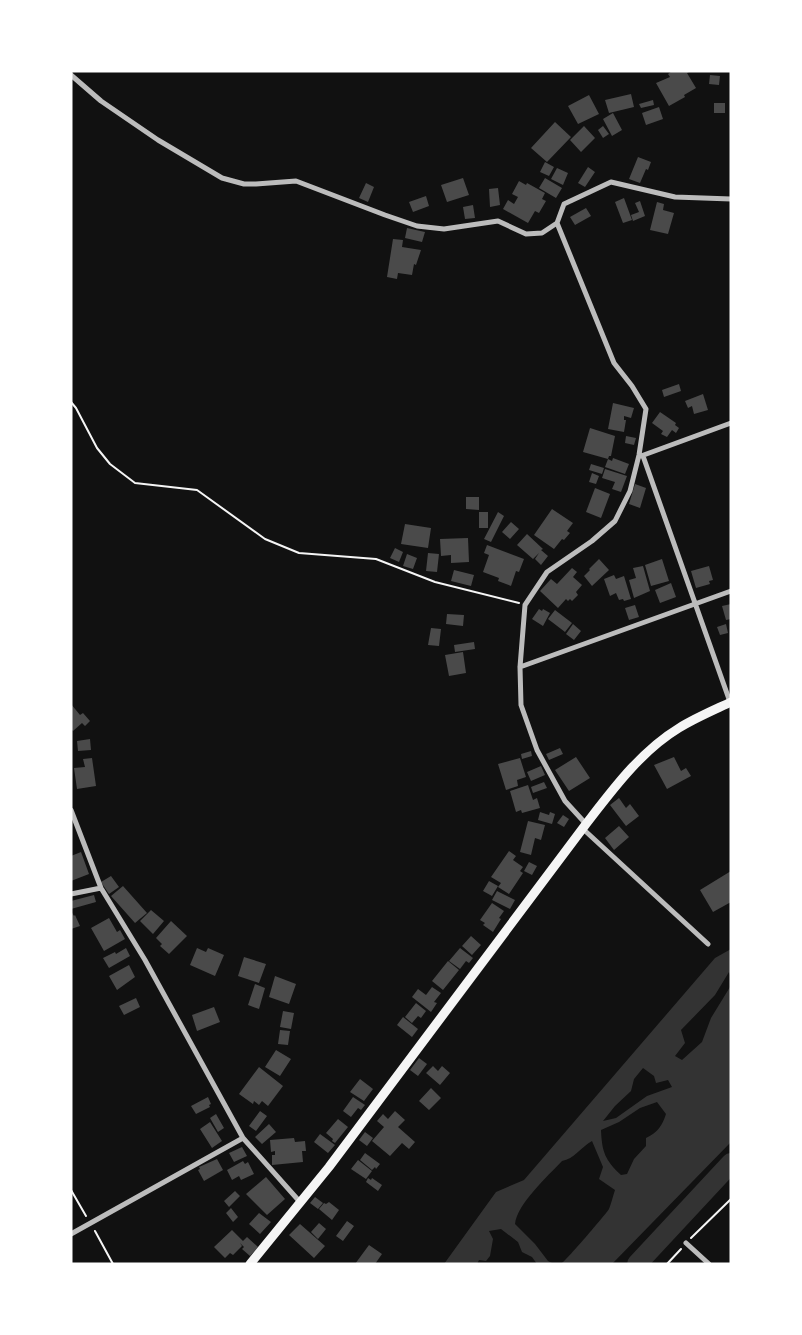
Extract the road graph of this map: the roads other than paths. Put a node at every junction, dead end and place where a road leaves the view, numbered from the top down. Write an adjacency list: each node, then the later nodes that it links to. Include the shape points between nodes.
1 (71, 75): 3 (street, via 101,101 164,144 222,178 244,184 296,180 418,226 444,229 498,221 526,234 542,233)
2 (731, 199): 3 (street, via 675,197 611,182 564,204)
3 (557, 223): 5 (street, via 614,363 646,409)
4 (731, 423): 5 (street)
5 (641, 455): 7 (street); 8 (street, via 630,491 615,521 547,572 525,605)
6 (731, 591): 7 (street)
7 (695, 603): 8 (street); 9 (street)
8 (520, 667): 11 (street, via 521,705 537,750 565,801)
9 (731, 702): 11 (main road, via 679,728 649,751 623,777)
10 (71, 810): 12 (street)
11 (584, 826): 14 (street); 16 (main road)
12 (101, 888): 13 (street); 15 (street, via 145,960)
13 (71, 894)
14 (708, 944)
15 (243, 1138): 16 (street); 17 (street)
16 (300, 1202): 19 (main road)
17 (71, 1234)
18 (686, 1243): 20 (street)
19 (250, 1264)
20 (710, 1264)

